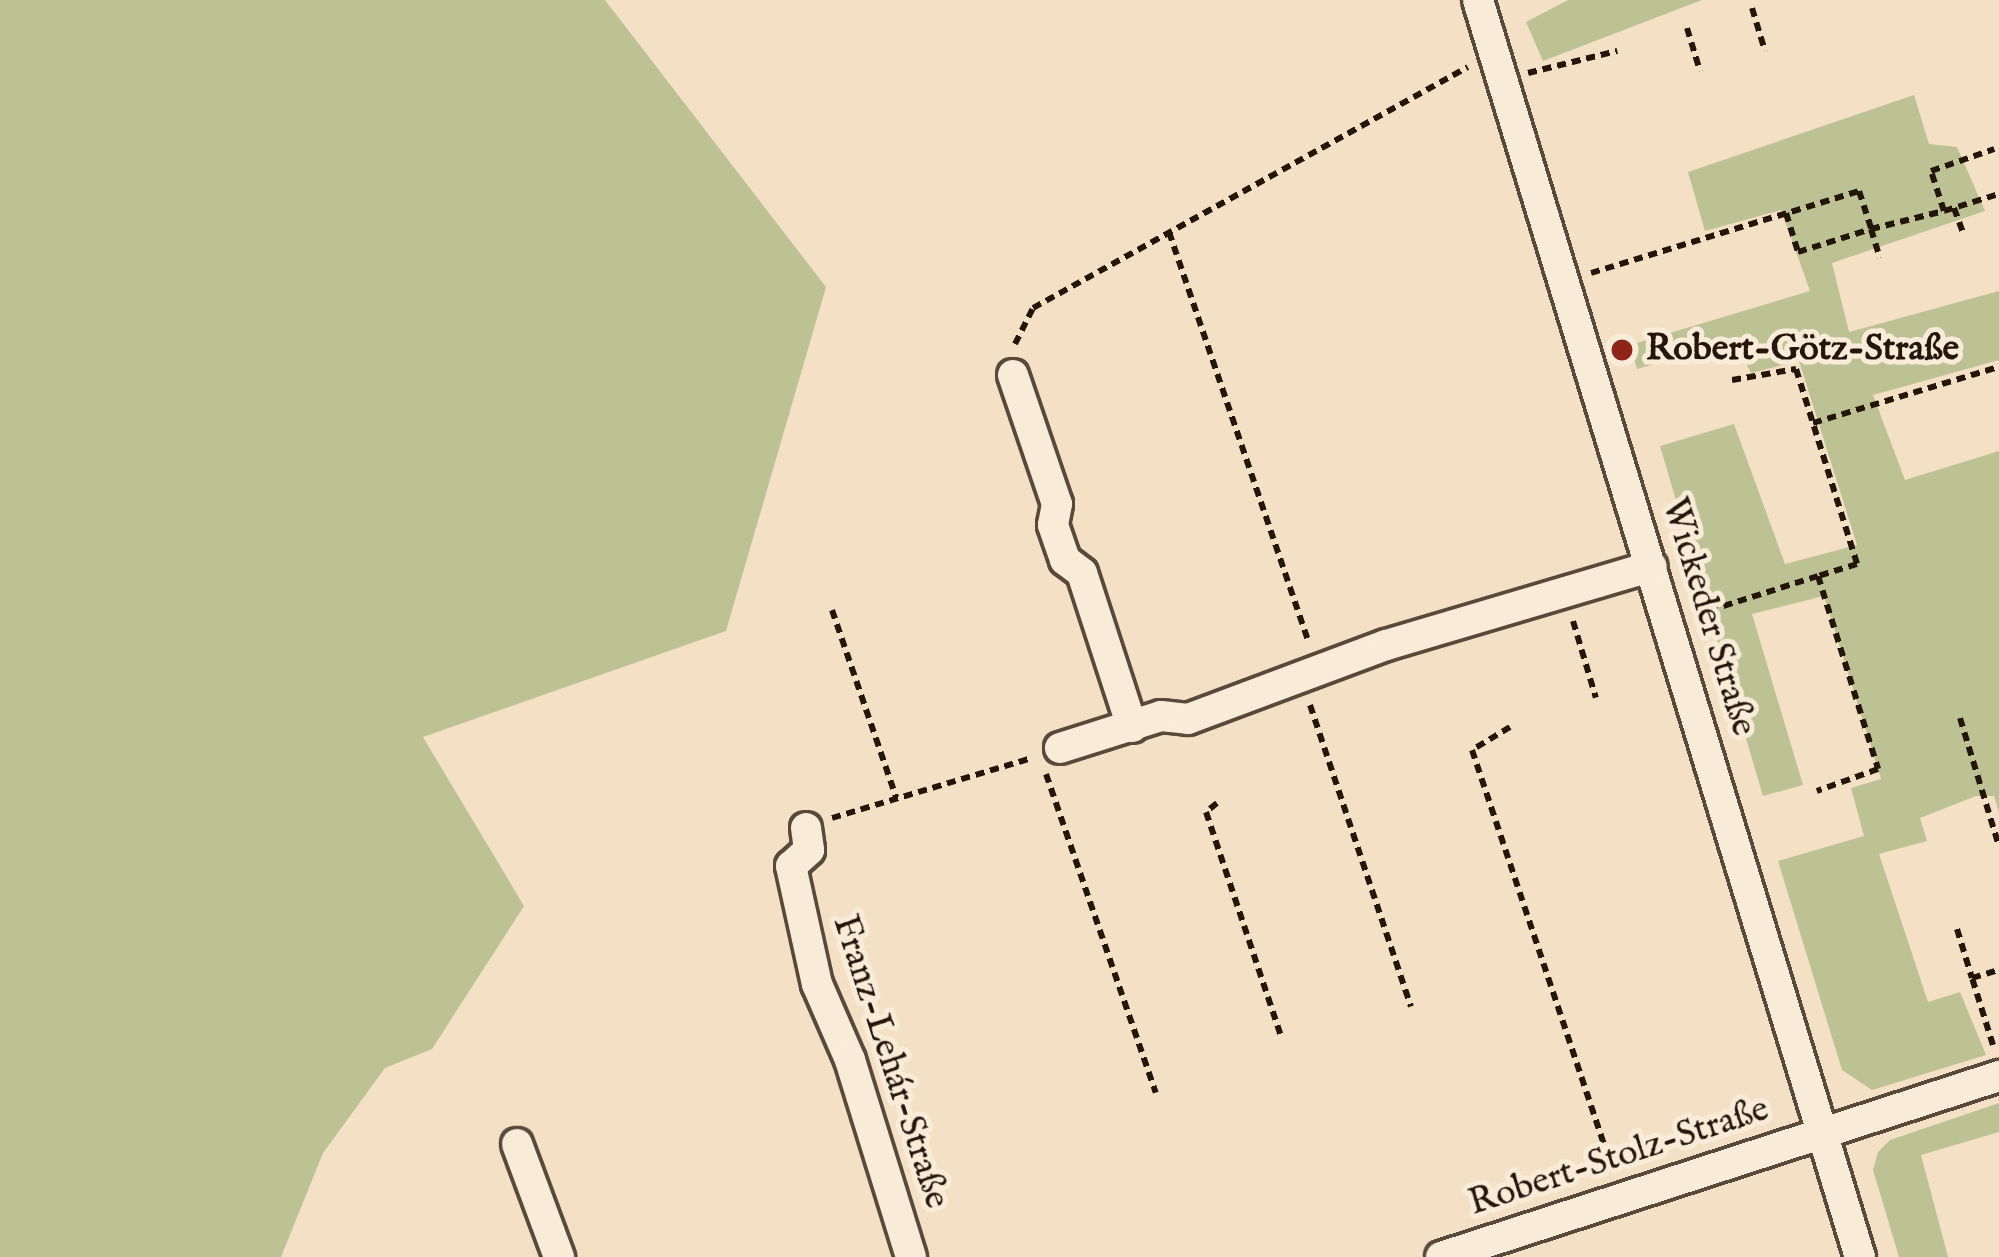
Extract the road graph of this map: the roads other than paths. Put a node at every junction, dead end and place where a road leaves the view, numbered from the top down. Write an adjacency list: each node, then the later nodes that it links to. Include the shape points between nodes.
1 (1478, 0): 3 (street, Wickeder Straße)
2 (1013, 376): 4 (street, via 1057,504 1053,525 1065,560 1082,573)
3 (1652, 566): 4 (street, via 1188,719 1161,716); 8 (street, Wickeder Straße)
4 (1132, 727): 5 (street)
5 (1060, 748)
6 (806, 828): 11 (street, Franz-Lehár-Straße, via 809,850 791,866 817,984 850,1060)
7 (1998, 1067): 8 (street, Robert-Stolz-Straße)
8 (1822, 1132): 12 (street, Robert-Stolz-Straße); 13 (street, Wickeder Straße)
9 (517, 1144): 10 (street)
10 (559, 1257)
11 (911, 1257)
12 (1441, 1257)
13 (1860, 1257)

